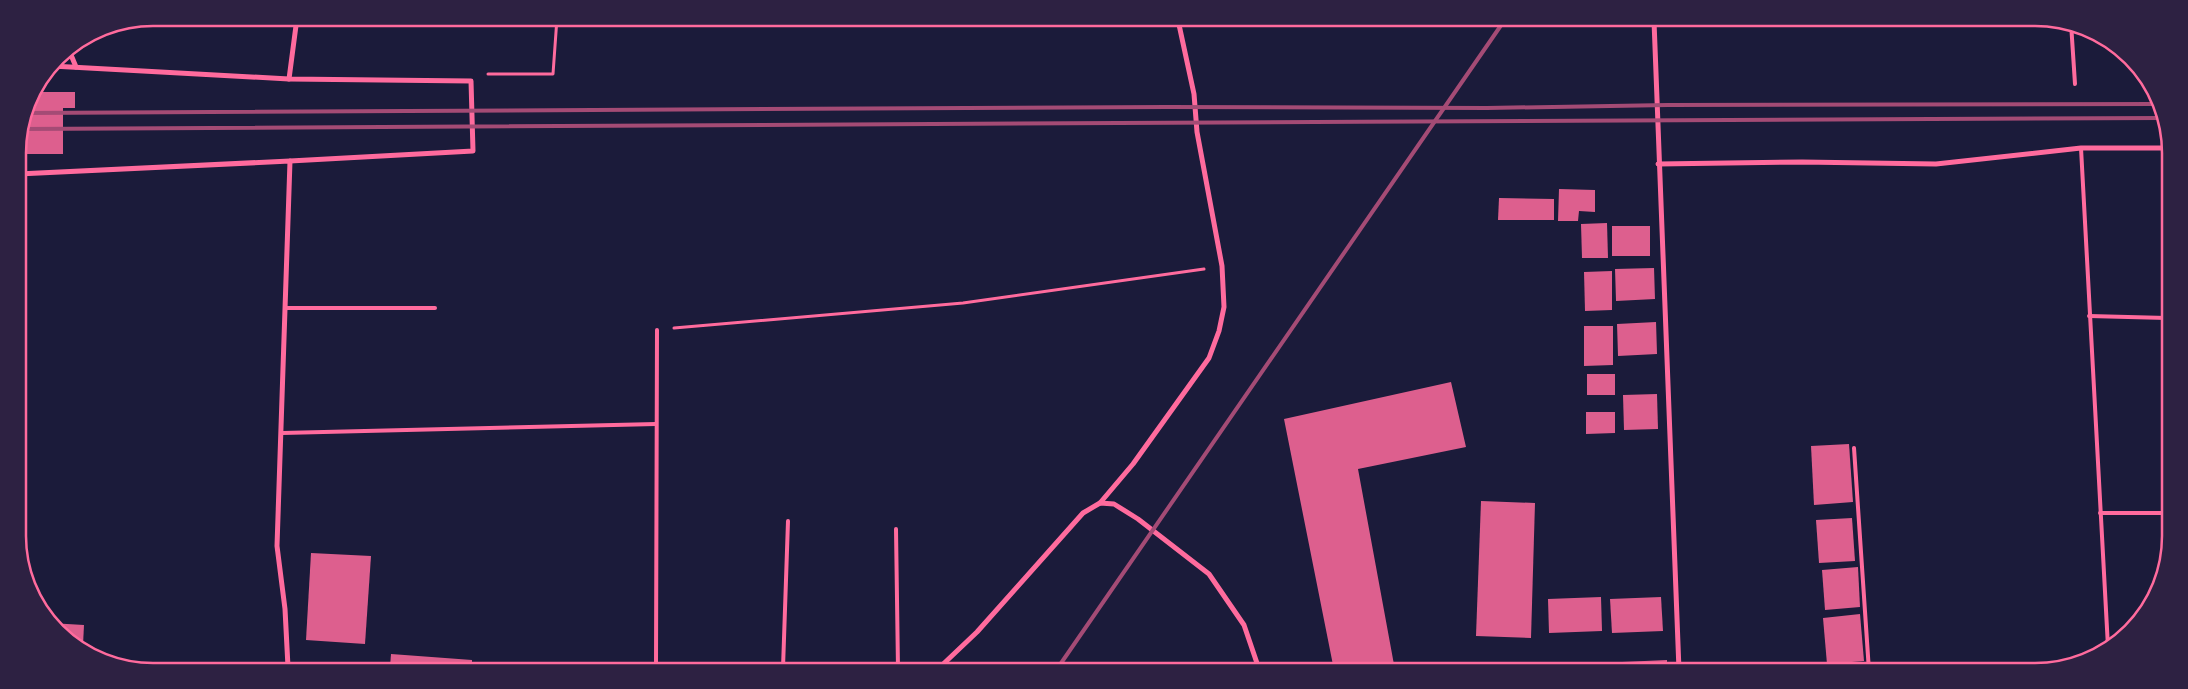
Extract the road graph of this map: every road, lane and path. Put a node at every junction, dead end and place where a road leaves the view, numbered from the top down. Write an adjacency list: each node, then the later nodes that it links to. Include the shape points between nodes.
1 (1179, 26): 17 (street, via 1194,94 1197,132)
2 (1654, 26): 15 (street)
3 (296, 27): 9 (street)
4 (557, 27): 10 (path, via 553,74 488,74)
5 (2072, 32): 11 (lane)
6 (72, 57): 8 (street)
7 (62, 66): 8 (street)
8 (76, 67): 9 (street)
9 (290, 78): 10 (street)
10 (472, 81): 14 (street, via 473,151)
11 (2075, 84)
12 (2081, 148): 13 (street); 15 (street, via 1936,164); 20 (lane)
13 (2161, 148)
14 (290, 161): 16 (street); 18 (street)
15 (1658, 164): 33 (street)
16 (27, 174)
17 (1222, 266): 22 (path, via 963,303); 26 (street, via 1224,307 1209,358 1133,464)
18 (285, 308): 19 (lane); 24 (street)
19 (435, 308)
20 (2089, 316): 21 (lane); 27 (lane)
21 (2162, 318)
22 (656, 330): 23 (lane)
23 (656, 424): 24 (lane); 36 (lane)
24 (282, 433): 35 (street, via 277,546)
25 (1854, 448): 34 (lane)
26 (1100, 502): 32 (street, via 1114,504 1138,519 1209,574 1244,625); 39 (street, via 1083,513 977,632)
27 (2100, 513): 28 (lane); 31 (lane)
28 (2162, 513)
29 (788, 521): 37 (lane)
30 (896, 529): 38 (lane)
31 (2108, 639)
32 (1257, 662)
33 (1679, 662)
34 (1869, 662)
35 (288, 663)
36 (656, 663)
37 (783, 663)
38 (898, 663)
39 (945, 663)

